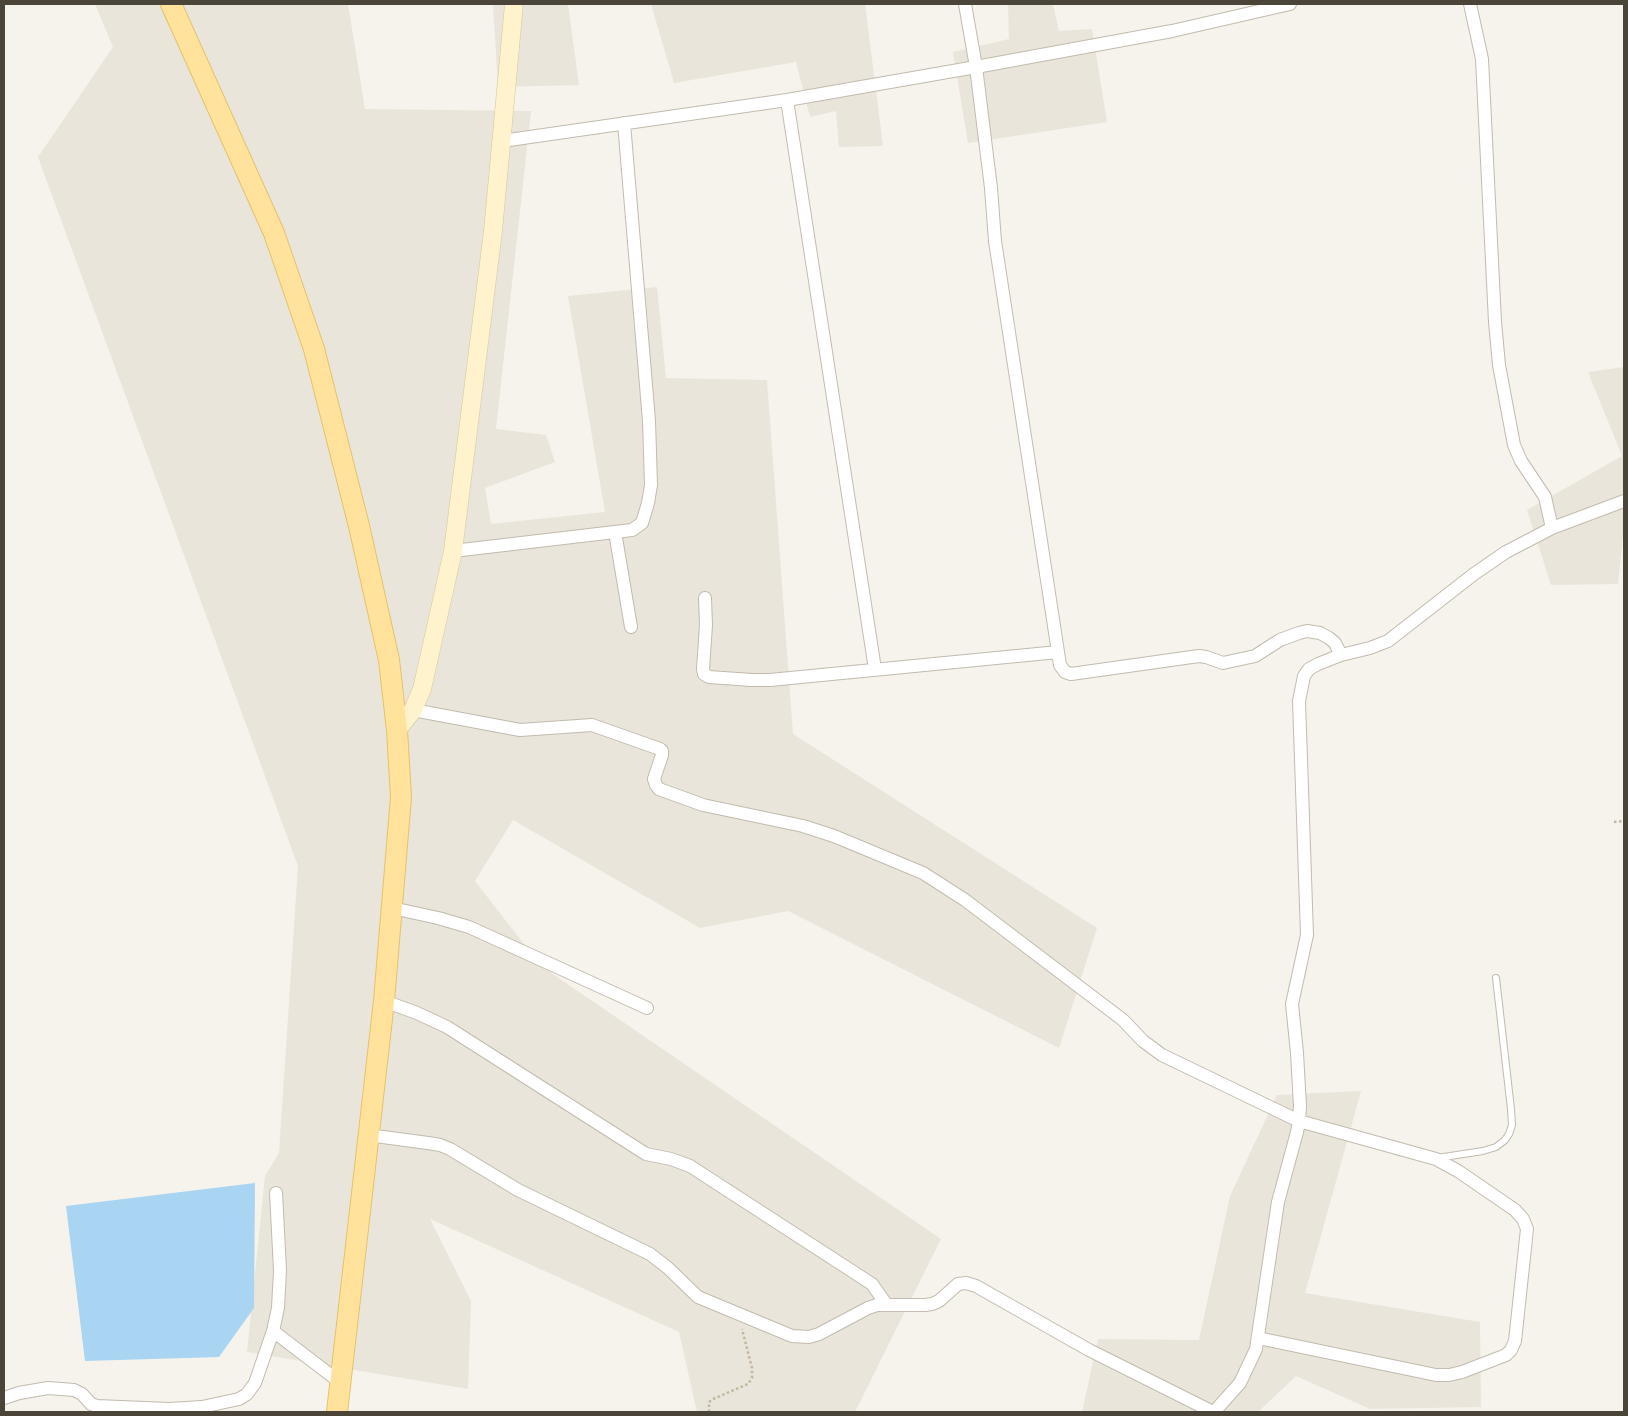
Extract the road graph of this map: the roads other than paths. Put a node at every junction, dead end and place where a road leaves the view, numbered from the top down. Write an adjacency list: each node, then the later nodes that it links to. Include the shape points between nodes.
1 (171, 4): 20 (main road, via 274,233 314,349 364,545 388,660)
2 (514, 4): 9 (street)
3 (965, 4): 6 (street)
4 (1290, 4): 6 (street, via 1172,31)
5 (1470, 4): 11 (street, via 1482,68 1499,365 1514,445 1545,497)
6 (976, 68): 7 (street); 16 (street, via 995,241)
7 (787, 100): 8 (street); 18 (street)
8 (624, 122): 9 (street); 12 (street, via 649,421 651,485 642,522 632,530)
9 (502, 141): 13 (street)
10 (1624, 502): 11 (street)
11 (1552, 528): 17 (street, via 1492,560 1388,641)
12 (616, 532): 13 (street); 15 (street)
13 (453, 551): 19 (street, via 422,689)
14 (705, 598): 18 (street, via 703,669 709,677 760,680)
15 (631, 627)
16 (1058, 652): 17 (street, via 1060,665 1071,674 1199,656 1223,663 1255,656 1280,640 1308,632 1329,638); 18 (street)
17 (1341, 655): 25 (street, via 1309,669 1304,676 1299,701 1308,920 1292,1004)
18 (875, 669)
19 (413, 710): 20 (street); 25 (street, via 520,730 592,725 660,749 662,755 654,779 660,789 694,803 803,826 923,873 965,900 1123,1020 1162,1055)
20 (398, 730): 21 (main road, via 401,797)
21 (392, 908): 23 (main road); 24 (street, via 469,927)
22 (1496, 978): 27 (lane, via 1511,1109 1509,1134 1496,1147)
23 (384, 1001): 26 (main road); 29 (street, via 447,1027 646,1154 671,1158 690,1166 865,1280)
24 (646, 1008)
25 (1299, 1121): 27 (street); 31 (street, via 1278,1202)
26 (368, 1136): 29 (street, via 450,1149 518,1190 650,1254 698,1297 792,1336 819,1334 868,1308); 32 (main road)
27 (1436, 1158): 31 (street, via 1515,1210 1527,1229 1516,1340 1512,1350 1462,1372 1436,1375)
28 (276, 1193): 30 (street, via 279,1289)
29 (886, 1304): 35 (street, via 932,1304 958,1284 972,1284 1089,1350)
30 (273, 1331): 32 (street); 33 (street, via 255,1382 239,1400 169,1409 97,1406 79,1392 65,1390 34,1390)
31 (1258, 1338): 35 (street, via 1240,1383)
32 (341, 1382): 34 (main road)
33 (4, 1398)
34 (337, 1412)
35 (1214, 1412)

